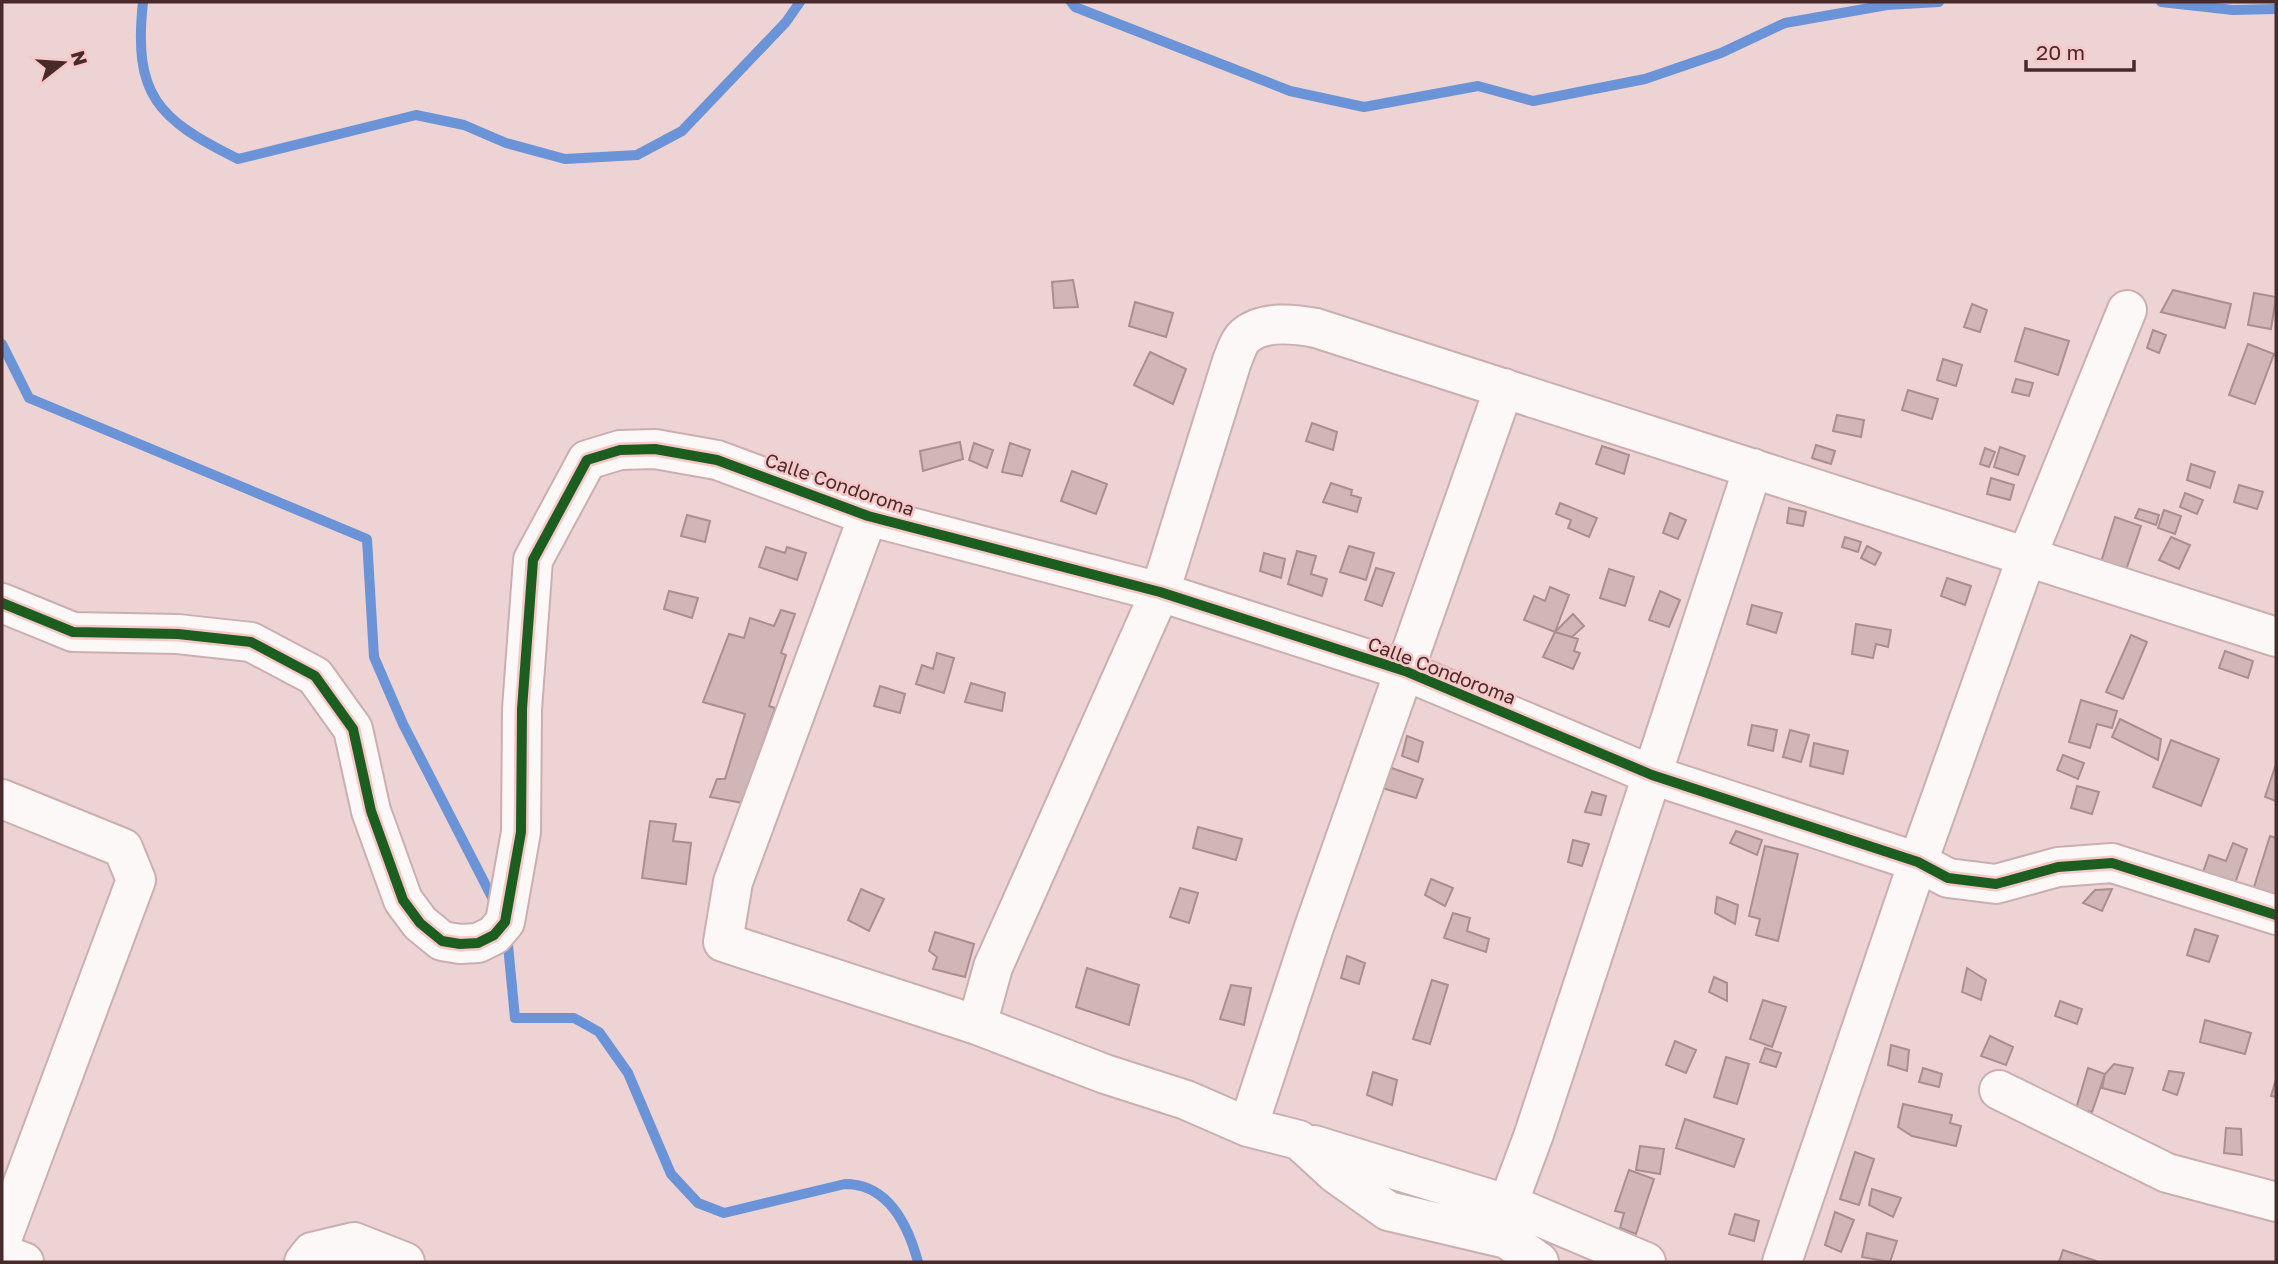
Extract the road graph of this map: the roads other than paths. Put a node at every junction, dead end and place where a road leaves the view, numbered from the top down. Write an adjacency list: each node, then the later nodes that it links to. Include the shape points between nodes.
1 (2127, 310): 5 (street)
2 (1504, 388): 3 (street); 6 (street, via 1316,328 1292,324 1265,327 1245,336 1232,361); 9 (street)
3 (1753, 468): 5 (street); 10 (street)
4 (868, 516): 6 (street, Calle Condoroma); 7 (street, Calle Condoroma, via 716,460 654,449 620,450 587,460 533,561 522,709 522,832 505,922 494,935 478,943 442,941 420,923 403,900 371,811 352,729 316,676 251,642 178,634 72,632); 14 (street, via 733,882 723,942)
5 (2026, 556): 8 (street); 12 (street)
6 (1160, 592): 9 (street, Calle Condoroma); 14 (street, via 993,967)
7 (2, 603)
8 (2276, 637)
9 (1405, 671): 10 (street, Calle Condoroma); 16 (street)
10 (1652, 775): 12 (street, Calle Condoroma); 19 (street)
11 (2, 799): 20 (street, via 123,848 136,880)
12 (1918, 862): 13 (street, Calle Condoroma, via 1948,878 1996,884 2058,867 2112,863); 27 (street)
13 (2276, 915)
14 (977, 1025): 16 (street)
15 (1999, 1090): 18 (street, via 2167,1173)
16 (1248, 1127): 17 (street)
17 (1299, 1140): 19 (street); 25 (street, via 1336,1174 1388,1210 1507,1239)
18 (2276, 1202)
19 (1508, 1204): 26 (street)
20 (2, 1239)
21 (2, 1254): 22 (street)
22 (24, 1262)
23 (304, 1262): 24 (street, via 312,1252 354,1242)
24 (405, 1262)
25 (1539, 1262)
26 (1646, 1262)
27 (1782, 1262)

